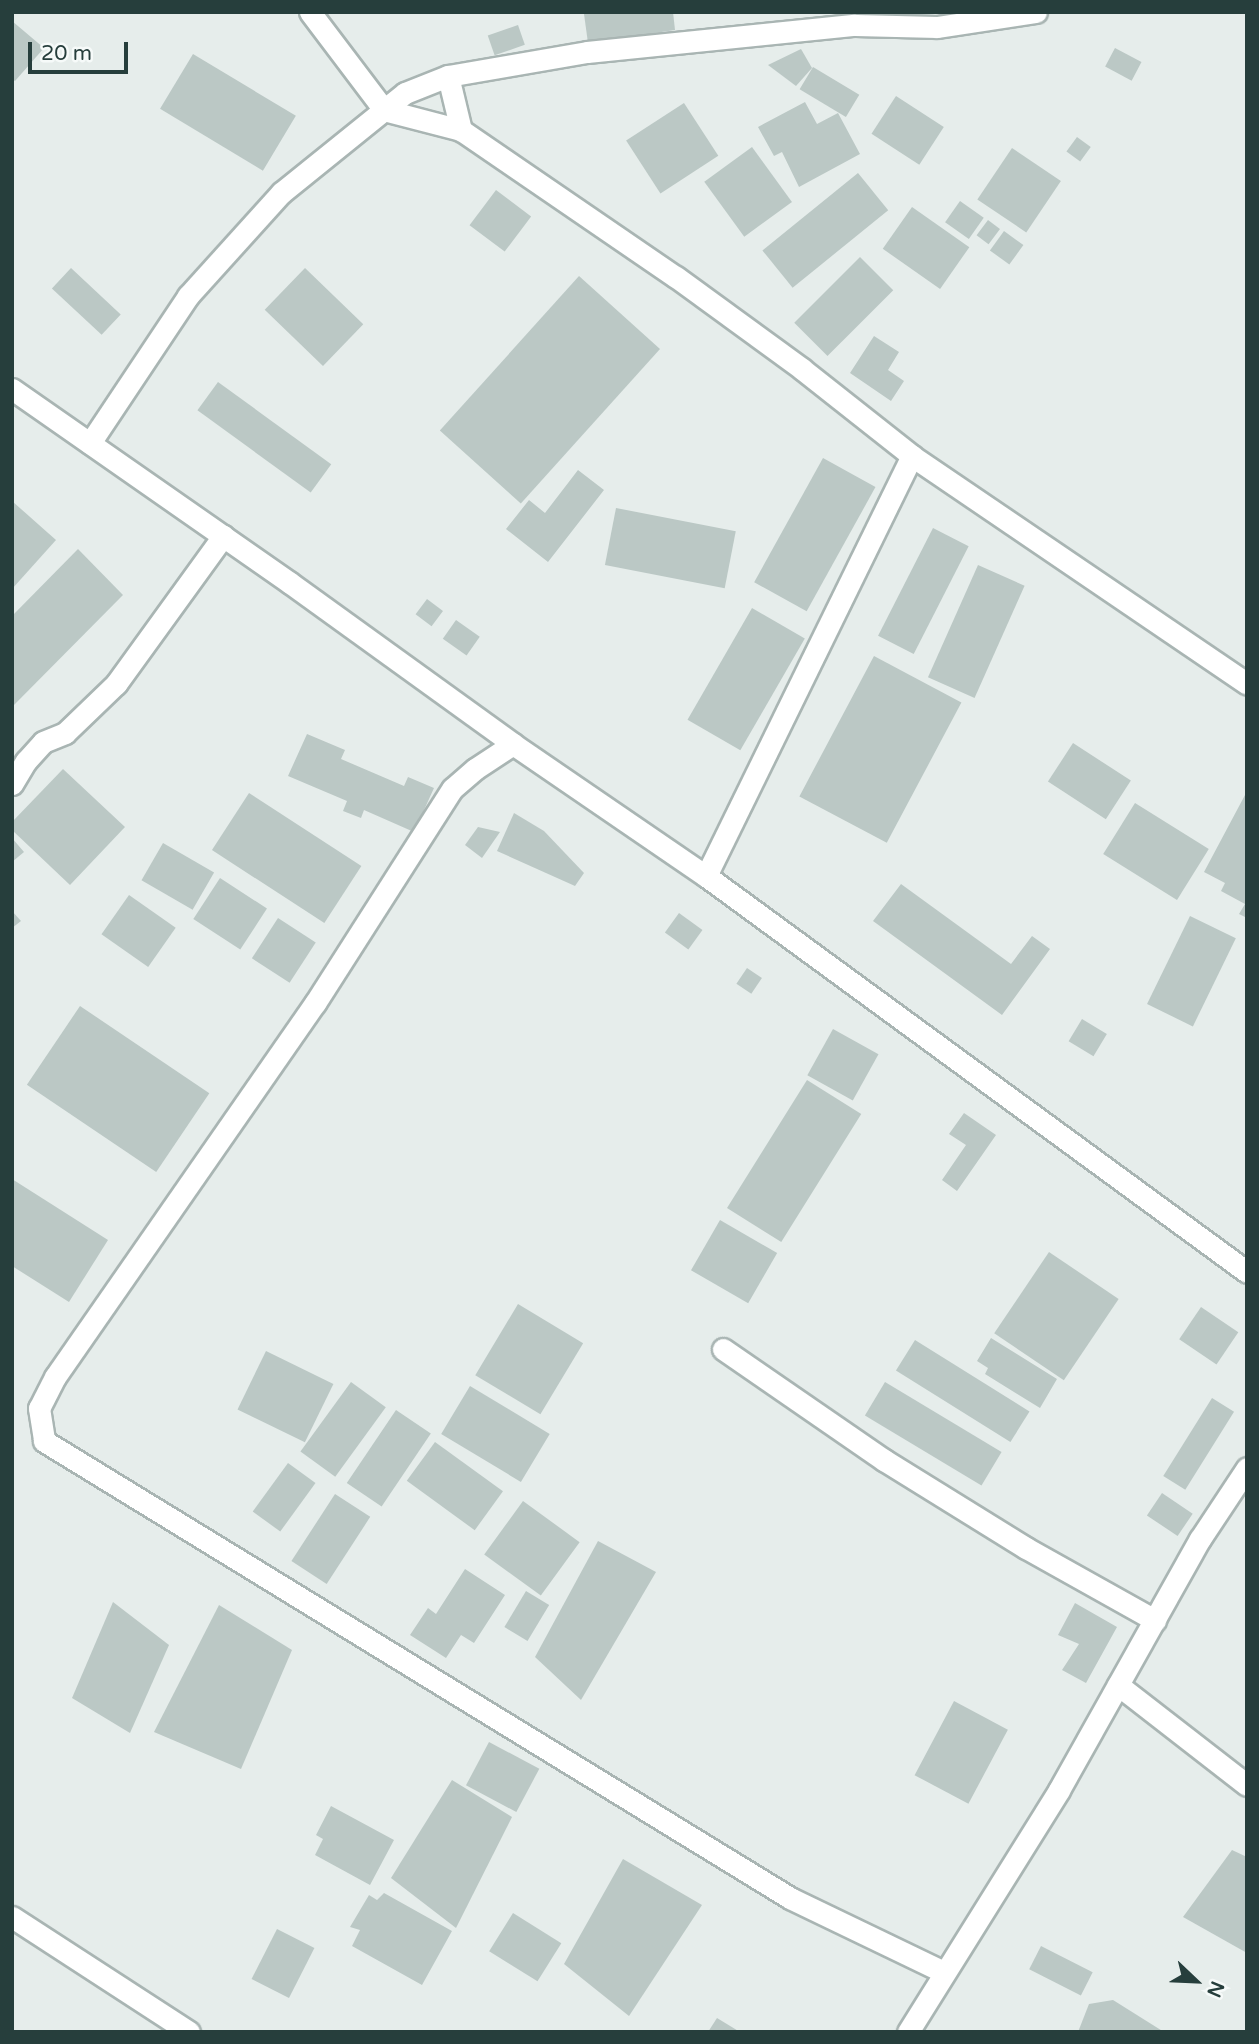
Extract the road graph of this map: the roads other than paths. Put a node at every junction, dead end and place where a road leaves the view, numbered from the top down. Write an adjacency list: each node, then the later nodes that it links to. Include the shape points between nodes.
1 (310, 12): 4 (street)
2 (1036, 12): 3 (street, via 937,27 855,25 587,52)
3 (448, 76): 4 (street, via 405,93); 5 (street)
4 (384, 110): 5 (street); 7 (street, via 281,193 188,296)
5 (461, 130): 8 (street, via 676,277)
6 (12, 389): 7 (street)
7 (90, 443): 9 (street)
8 (912, 456): 10 (street); 13 (street)
9 (223, 536): 11 (street); 12 (street, via 116,684 65,733 43,742)
10 (1247, 684)
11 (513, 744): 13 (street); 21 (street, via 452,789 315,1003 60,1370 39,1408 44,1441 790,1898)
12 (12, 784)
13 (706, 876): 14 (street)
14 (1247, 1272)
15 (723, 1349): 17 (street, via 896,1467 1026,1548)
16 (1247, 1468): 17 (street)
17 (1155, 1620): 18 (street)
18 (1118, 1685): 19 (street); 21 (street, via 1059,1790)
19 (1247, 1785)
20 (12, 1917): 22 (street)
21 (944, 1972): 23 (street)
22 (189, 2032)
23 (908, 2032)

